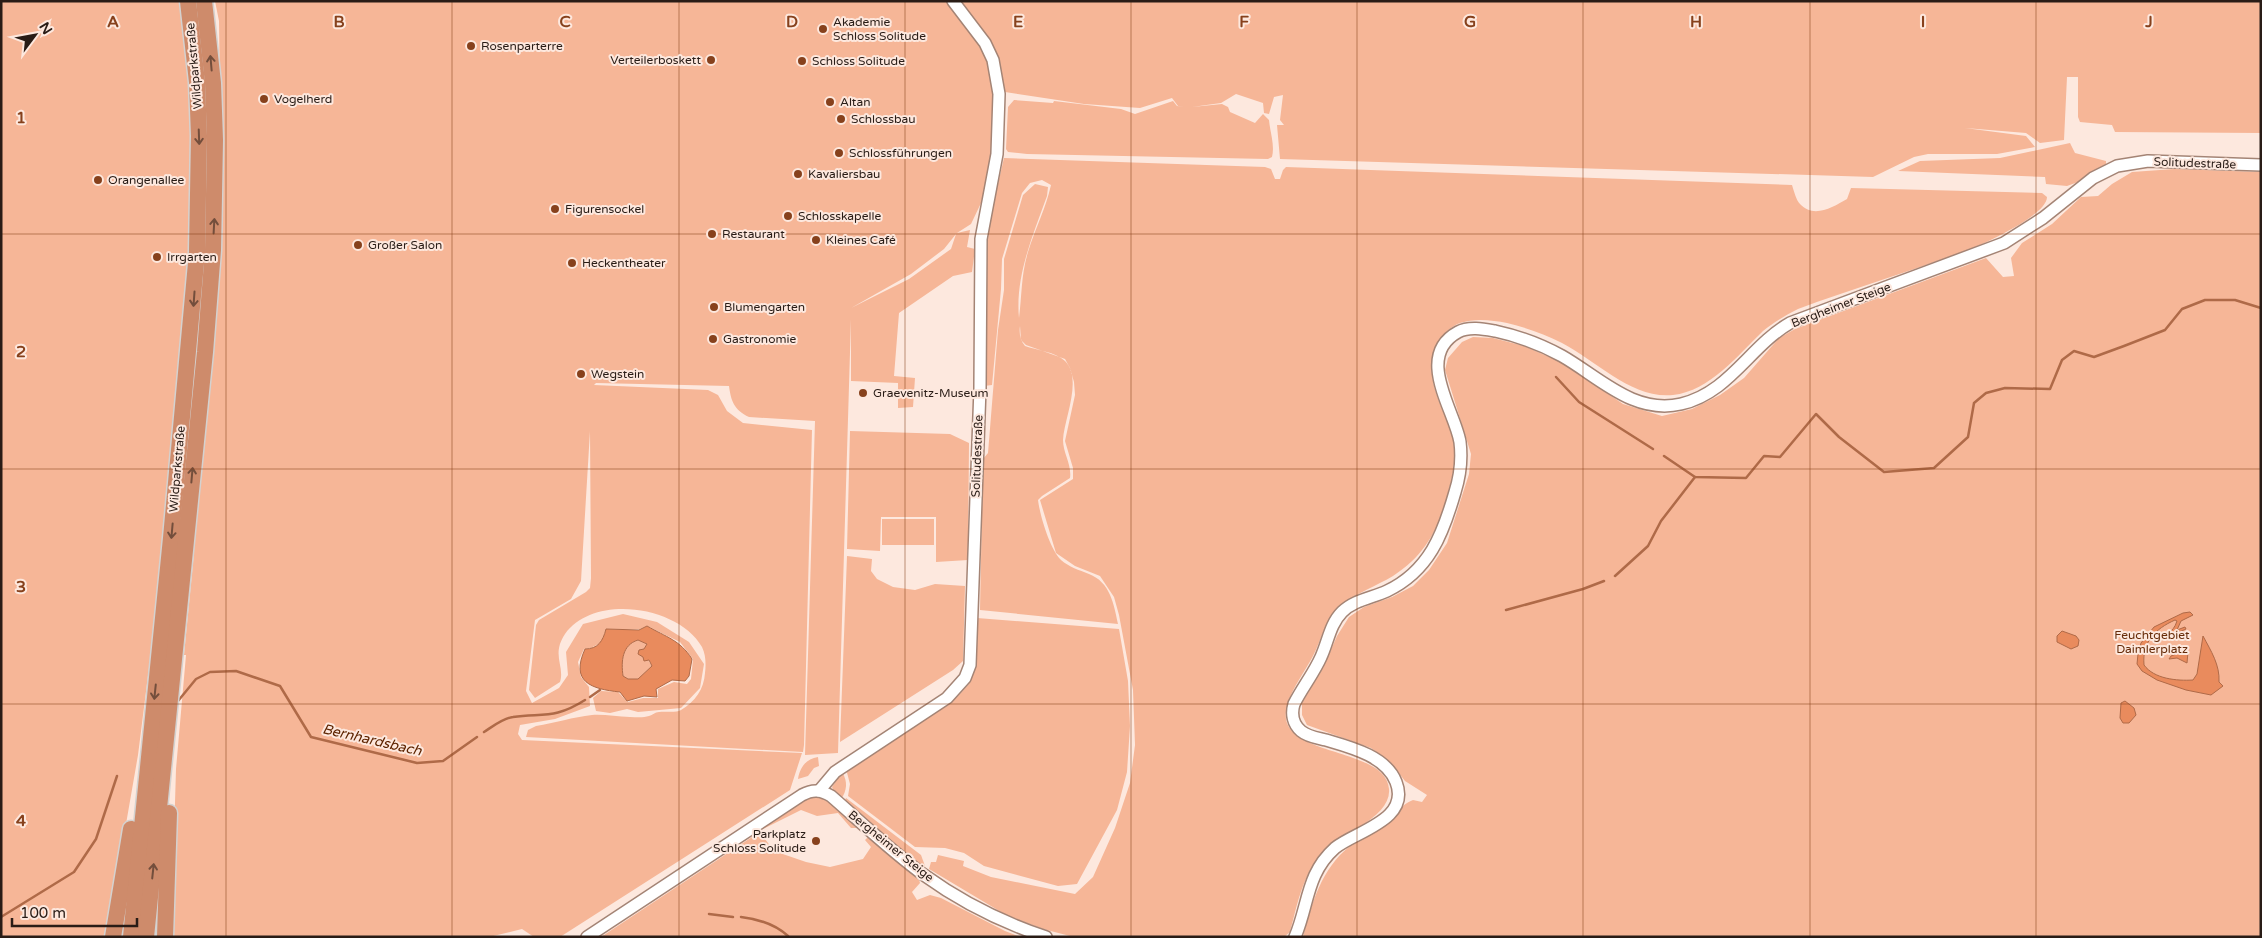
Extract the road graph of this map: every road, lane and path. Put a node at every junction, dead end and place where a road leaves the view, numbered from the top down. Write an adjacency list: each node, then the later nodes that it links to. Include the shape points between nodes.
1 (188, 1): 7 (highway, Wildparkstraße, one-way to 7, via 199,136 197,252)
2 (204, 1): 6 (highway, Wildparkstraße, one-way to 2, via 209,302 215,195 213,83)
3 (953, 1): 8 (street, Solitudestraße, via 989,51 998,78 999,94 997,154 981,239 980,388 970,666 958,689 835,772)
4 (2130, 163): 5 (street, Solitudestraße); 15 (street, Bergheimer Steige, via 2093,178 2043,218 2004,243 1790,323 1775,332 1720,386 1681,404 1661,406 1626,397 1560,354 1505,333 1466,329 1452,337 1440,355 1438,376 1457,429 1461,452 1456,489 1440,536 1429,557 1411,577 1343,612 1333,625 1321,657 1292,711 1293,719 1302,732 1358,751 1384,766 1397,783 1397,801 1387,817 1338,846 1320,865 1308,889)
5 (2261, 165)
6 (183, 567): 11 (highway, Wildparkstraße, one-way to 6); 12 (highway, via 186,591 170,787)
7 (150, 737): 9 (highway, via 138,776); 10 (highway, Wildparkstraße)
8 (819, 791): 13 (street, via 799,797); 14 (street, Bergheimer Steige, via 831,796 932,880 994,915)
9 (113, 937)
10 (131, 937)
11 (146, 937)
12 (165, 937)
13 (587, 937)
14 (1046, 937)
15 (1295, 937)

